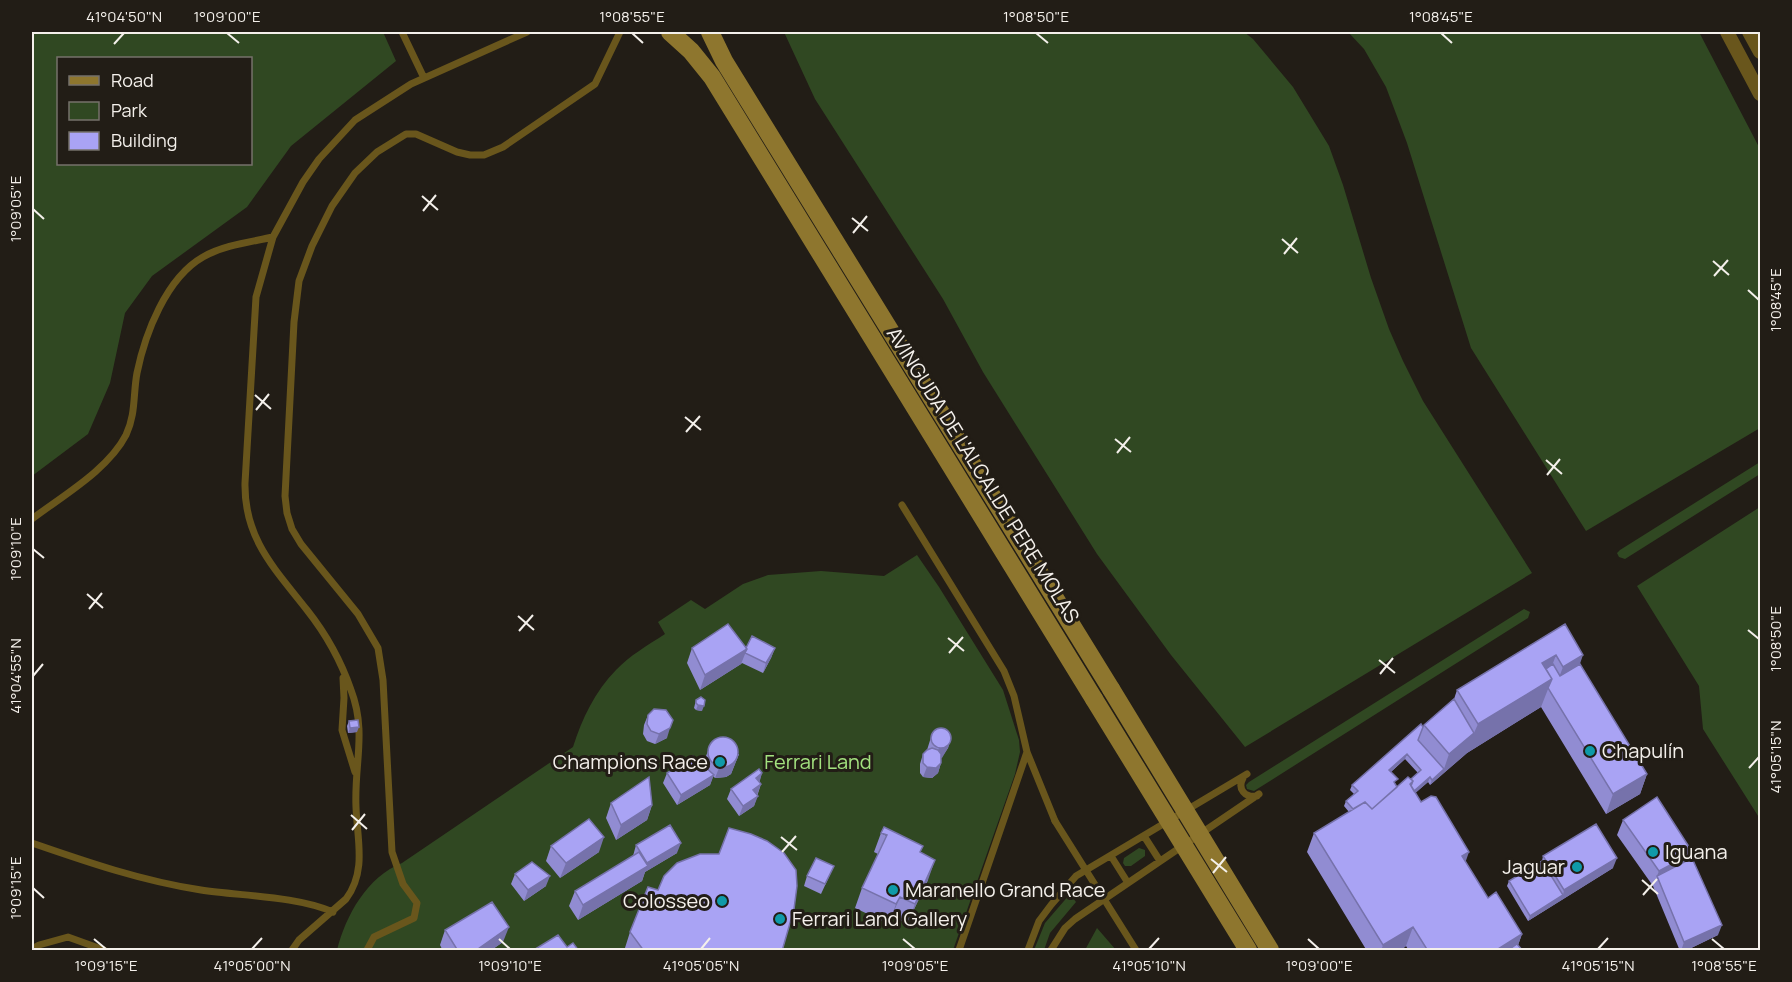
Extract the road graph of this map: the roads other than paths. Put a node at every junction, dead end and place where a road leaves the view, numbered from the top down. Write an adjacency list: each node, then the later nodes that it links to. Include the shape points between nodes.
1 (402, 32): 9 (lane)
2 (527, 32): 9 (lane)
3 (620, 32): 26 (lane, via 595,84 503,147 484,155 470,155 416,134 406,134 377,152 332,206 299,281 287,513 301,544 358,614 378,648 392,852 403,884 417,903 414,918 374,937)
4 (670, 32): 31 (street, AVINGUDA DE L'ALCALDE PERE MOLAS, bridge, via 712,77)
5 (710, 32): 32 (street, AVINGUDA DE L'ALCALDE PERE MOLAS, bridge, via 724,61)
6 (1727, 32): 10 (street)
7 (1749, 32): 8 (street)
8 (1761, 52)
9 (424, 78): 11 (lane, via 355,120 319,159)
10 (1761, 94)
11 (273, 237): 13 (lane, via 203,257 181,276 146,336 136,376 134,413 126,436 108,462); 14 (lane, via 255,306 245,501 250,525 267,560 315,620)
12 (902, 505): 15 (lane, via 1004,671)
13 (32, 519)
14 (340, 664): 16 (lane, via 345,686 342,730); 16 (lane, via 360,726)
15 (1027, 752): 27 (lane); 30 (lane, bridge, via 1055,821)
16 (356, 780): 22 (lane, via 360,864 352,892)
17 (1144, 836): 19 (lane); 20 (lane); 20 (lane, via 1247,774 1241,782 1242,791 1248,796 1259,794)
18 (32, 843): 22 (lane, via 160,882)
19 (1111, 856): 21 (lane); 28 (lane, via 1076,876 1063,890 1039,921)
20 (1160, 861): 21 (lane)
21 (1128, 883): 29 (lane, via 1065,928)
22 (333, 912): 25 (lane, via 299,940)
23 (32, 949): 24 (lane, via 68,937)
24 (104, 951)
25 (292, 951)
26 (367, 951)
27 (959, 951)
28 (1028, 951)
29 (1051, 951)
30 (1136, 951)
31 (1248, 951)
32 (1270, 951)

